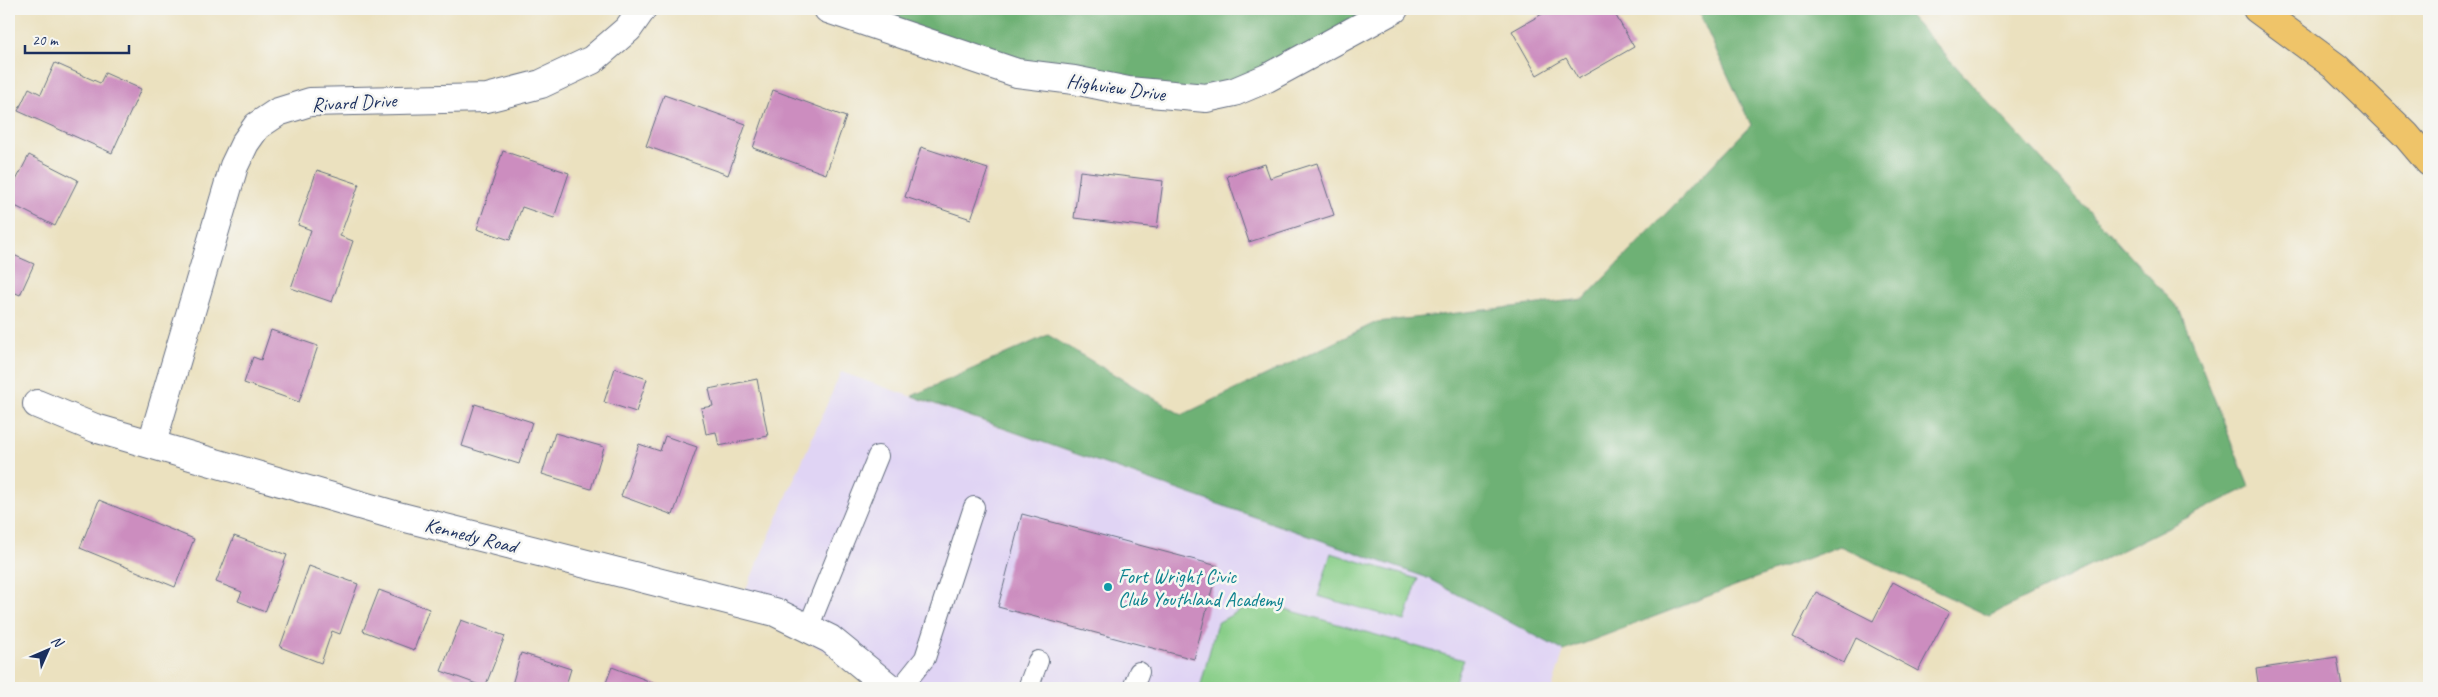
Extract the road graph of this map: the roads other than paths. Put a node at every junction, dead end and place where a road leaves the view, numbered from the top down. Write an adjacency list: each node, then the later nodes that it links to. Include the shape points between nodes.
1 (642, 9): 7 (street, Rivard Drive, via 628,29 592,60 541,84 487,98 310,102 278,112 257,126 234,166)
2 (828, 9): 3 (street, Highview Drive, via 1017,73 1128,91 1206,98 1234,92 1267,78)
3 (1394, 9)
4 (2257, 9): 5 (highway, via 2336,67)
5 (2429, 162)
6 (37, 404): 7 (street, Kennedy Road, via 95,428)
7 (152, 443): 10 (street, Kennedy Road, via 394,515 774,612)
8 (878, 456): 10 (lane)
9 (974, 507): 13 (lane, via 925,658)
10 (808, 628): 12 (street, Kennedy Road, via 830,640)
11 (1038, 661): 14 (lane)
12 (890, 688)
13 (900, 688)
14 (1028, 688)

